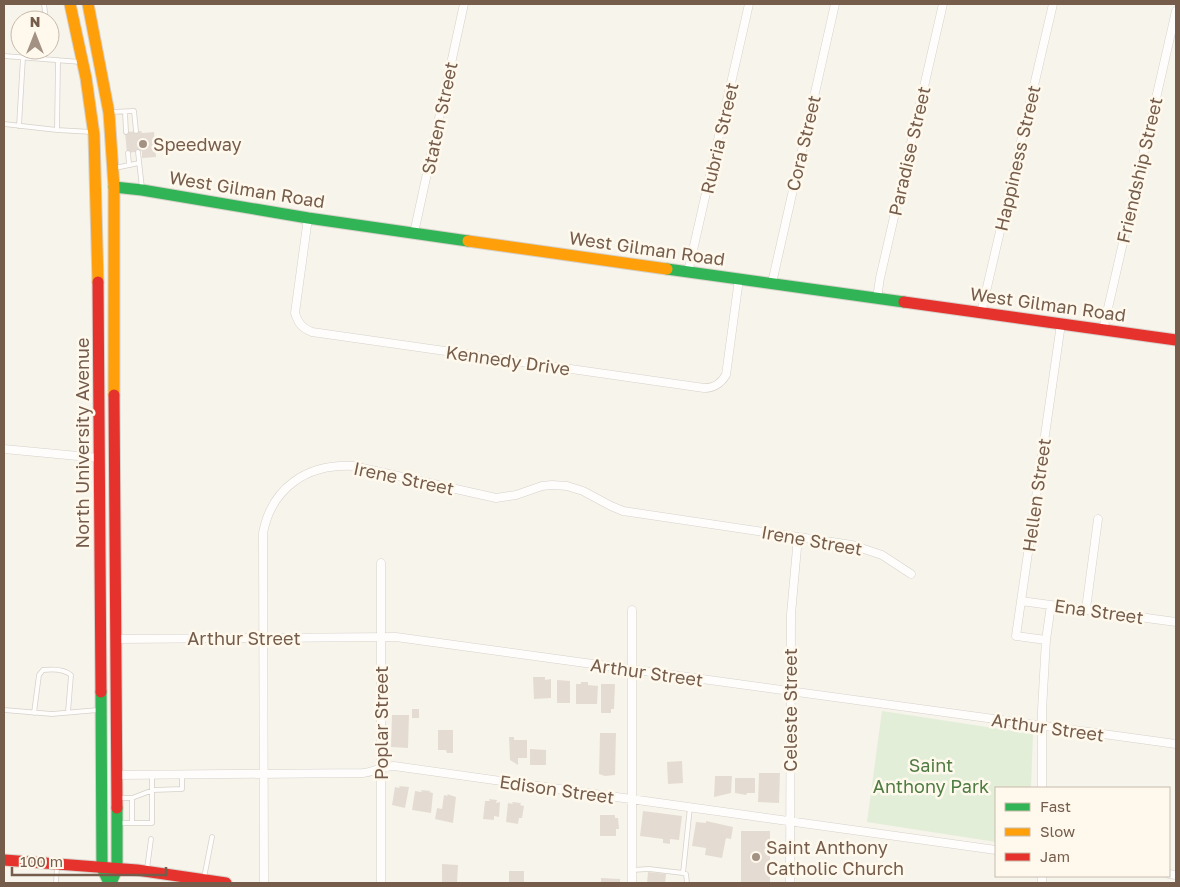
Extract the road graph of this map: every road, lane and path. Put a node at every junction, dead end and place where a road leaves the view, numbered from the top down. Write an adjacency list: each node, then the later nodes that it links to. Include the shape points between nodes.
1 (70, 4): 11 (main road, North University Avenue)
2 (88, 4): 13 (main road, North University Avenue)
3 (464, 4): 28 (street, Staten Street)
4 (749, 4): 29 (street, Rubria Street)
5 (835, 4): 31 (street, Cora Street)
6 (943, 4): 32 (street, Paradise Street)
7 (1053, 4): 33 (street, Happiness Street)
8 (1176, 11): 35 (street, Friendship Street)
9 (23, 60): 15 (lane)
10 (58, 60): 11 (lane); 16 (lane)
11 (83, 62): 18 (main road, North University Avenue)
12 (125, 112): 13 (lane); 17 (lane, via 134,111); 19 (lane)
13 (109, 113): 24 (main road, North University Avenue)
14 (4, 124): 15 (lane)
15 (19, 126): 16 (lane)
16 (56, 130): 18 (lane)
17 (136, 131)
18 (95, 132): 38 (main road, North University Avenue)
19 (126, 132)
20 (138, 152): 22 (lane)
21 (128, 153): 23 (lane)
22 (139, 163): 23 (lane); 26 (lane)
23 (129, 164): 24 (lane)
24 (113, 168): 25 (main road, North University Avenue)
25 (114, 187): 26 (main road, West Gilman Road); 50 (main road, North University Avenue)
26 (142, 190): 27 (main road, West Gilman Road)
27 (308, 218): 28 (main road, West Gilman Road); 30 (street, Kennedy Drive, via 295,312 305,329 704,388 722,382 726,375)
28 (414, 233): 29 (main road, West Gilman Road)
29 (688, 272): 30 (main road, West Gilman Road)
30 (739, 279): 31 (main road, West Gilman Road)
31 (772, 284): 32 (main road, West Gilman Road)
32 (877, 298): 33 (main road, West Gilman Road)
33 (981, 313): 34 (main road, West Gilman Road)
34 (1060, 324): 35 (main road, West Gilman Road); 43 (street, Hellen Street)
35 (1103, 330): 36 (main road, West Gilman Road)
36 (1176, 340)
37 (4, 449): 38 (street)
38 (99, 458): 55 (main road, North University Avenue)
39 (1098, 519): 45 (street)
40 (798, 537): 42 (street, Irene Street, via 869,549); 49 (street, Irene Street, via 623,511 573,487 542,486 496,498 352,466 328,467 312,471 293,482 269,513 262,551); 53 (street, Celeste Street, via 791,614)
41 (381, 563): 48 (street, Poplar Street)
42 (911, 574)
43 (1021, 600): 44 (street, Ena Street); 51 (street, Hellen Street, via 1016,636)
44 (1052, 605): 45 (street, Ena Street); 51 (street)
45 (1086, 609): 47 (street, Ena Street)
46 (632, 610): 52 (street)
47 (1176, 622)
48 (381, 637): 49 (street, Arthur Street); 52 (street, Arthur Street); 60 (street, Poplar Street)
49 (263, 638): 50 (street, Arthur Street); 63 (street, Irene Street)
50 (115, 639): 64 (main road, North University Avenue)
51 (1046, 640): 58 (street)
52 (632, 670): 53 (street, Arthur Street); 69 (street)
53 (790, 692): 58 (street, Arthur Street); 71 (street, Celeste Street)
54 (4, 710): 56 (lane)
55 (100, 710): 57 (lane); 79 (main road, North University Avenue)
56 (34, 712): 57 (lane); 57 (lane, via 39,675 48,670 71,675)
57 (68, 712)
58 (1042, 726): 59 (street, Arthur Street); 65 (street)
59 (1176, 744)
60 (381, 768): 63 (street, Edison Street, via 363,773); 69 (street, Edison Street, via 394,766); 89 (street, Poplar Street)
61 (152, 774): 62 (street, Edison Street); 64 (street, Edison Street); 66 (lane)
62 (182, 774): 63 (street, Edison Street); 66 (lane, via 182,789)
63 (263, 774): 88 (street, Irene Street)
64 (117, 775): 67 (main road, North University Avenue)
65 (1042, 787)
66 (153, 790): 68 (lane); 73 (lane, via 152,823)
67 (118, 798): 68 (lane); 72 (main road, North University Avenue)
68 (132, 798): 73 (lane)
69 (632, 799): 70 (street, Edison Street); 81 (street)
70 (690, 807): 71 (street, Edison Street); 83 (lane)
71 (790, 821): 76 (street, Edison Street); 92 (street, Celeste Street)
72 (118, 823): 73 (lane); 80 (main road, North University Avenue)
73 (132, 823)
74 (212, 837): 84 (lane)
75 (151, 839): 82 (lane)
76 (995, 850)
77 (4, 860): 78 (main road)
78 (58, 864): 79 (main road); 85 (lane)
79 (102, 868): 80 (main road); 86 (main road, North University Avenue)
80 (117, 869): 82 (main road); 86 (main road, North University Avenue)
81 (632, 870): 83 (lane); 90 (street)
82 (146, 872): 84 (main road)
83 (683, 873): 91 (lane, via 688,877)
84 (204, 880): 87 (main road)
85 (56, 883)
86 (110, 883)
87 (226, 883)
88 (264, 883)
89 (381, 883)
90 (632, 883)
91 (687, 883)
92 (790, 883)

